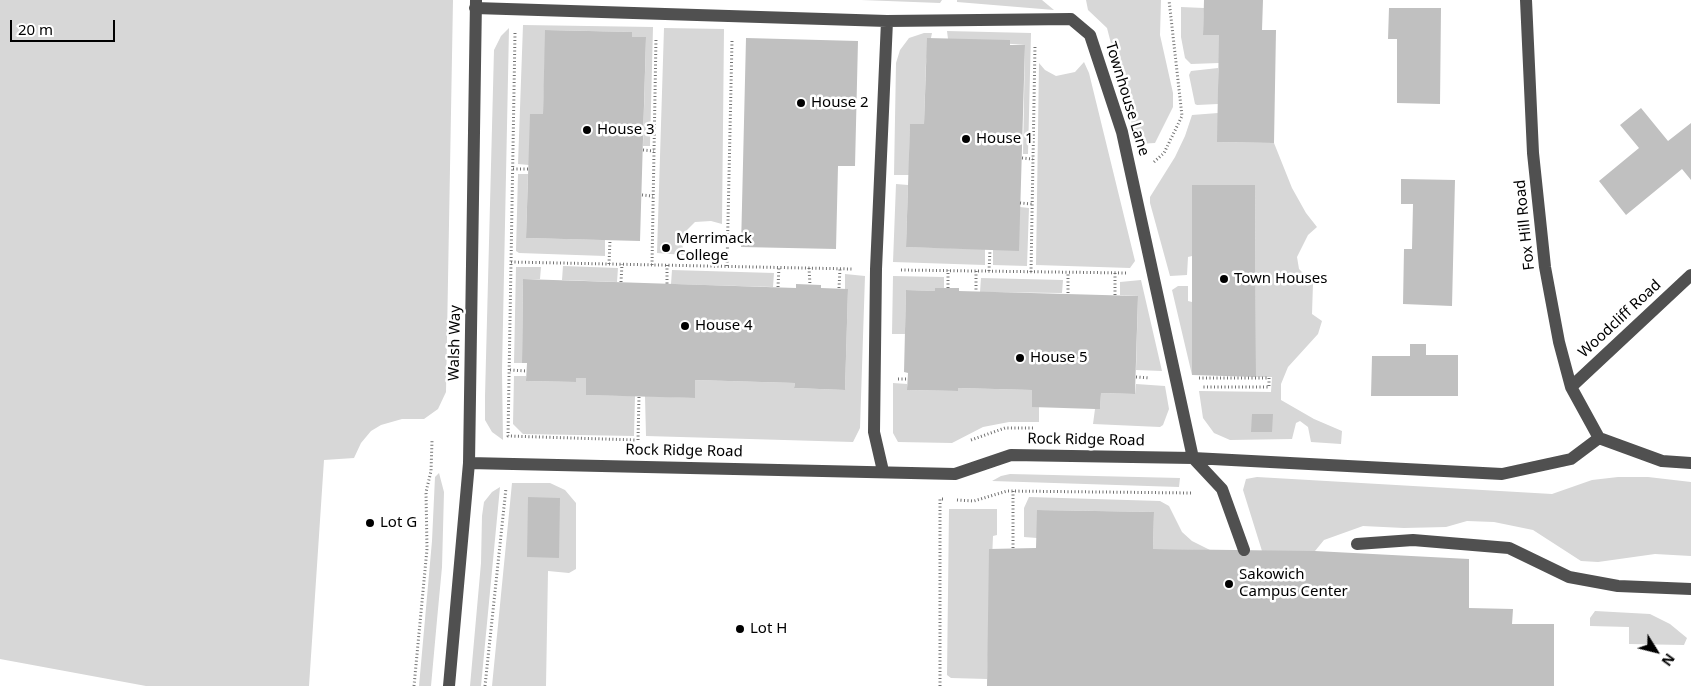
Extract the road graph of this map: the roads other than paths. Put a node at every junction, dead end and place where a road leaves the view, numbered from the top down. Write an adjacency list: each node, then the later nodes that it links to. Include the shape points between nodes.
1 (1526, 0): 5 (street, Fox Hill Road, via 1533,153 1545,267)
2 (476, 4): 3 (street, Townhouse Lane, via 511,9); 8 (street, Walsh Way)
3 (887, 21): 7 (street, Townhouse Lane, via 1071,19 1090,35 1122,132); 10 (street, via 876,269 874,432)
4 (1691, 275): 5 (street, Woodcliff Road)
5 (1571, 387): 6 (street, Fox Hill Road)
6 (1599, 438): 7 (street, Rock Ridge Road, via 1571,459 1502,474); 9 (street, via 1662,461)
7 (1193, 458): 10 (street, Rock Ridge Road, via 1012,455 955,474); 12 (street, via 1222,489)
8 (469, 463): 10 (street, Rock Ridge Road); 14 (street, Walsh Way)
9 (1691, 464)
10 (883, 471)
11 (1357, 544): 13 (street, via 1413,540 1509,548 1569,577 1618,586)
12 (1244, 550)
13 (1691, 589)
14 (449, 686)

